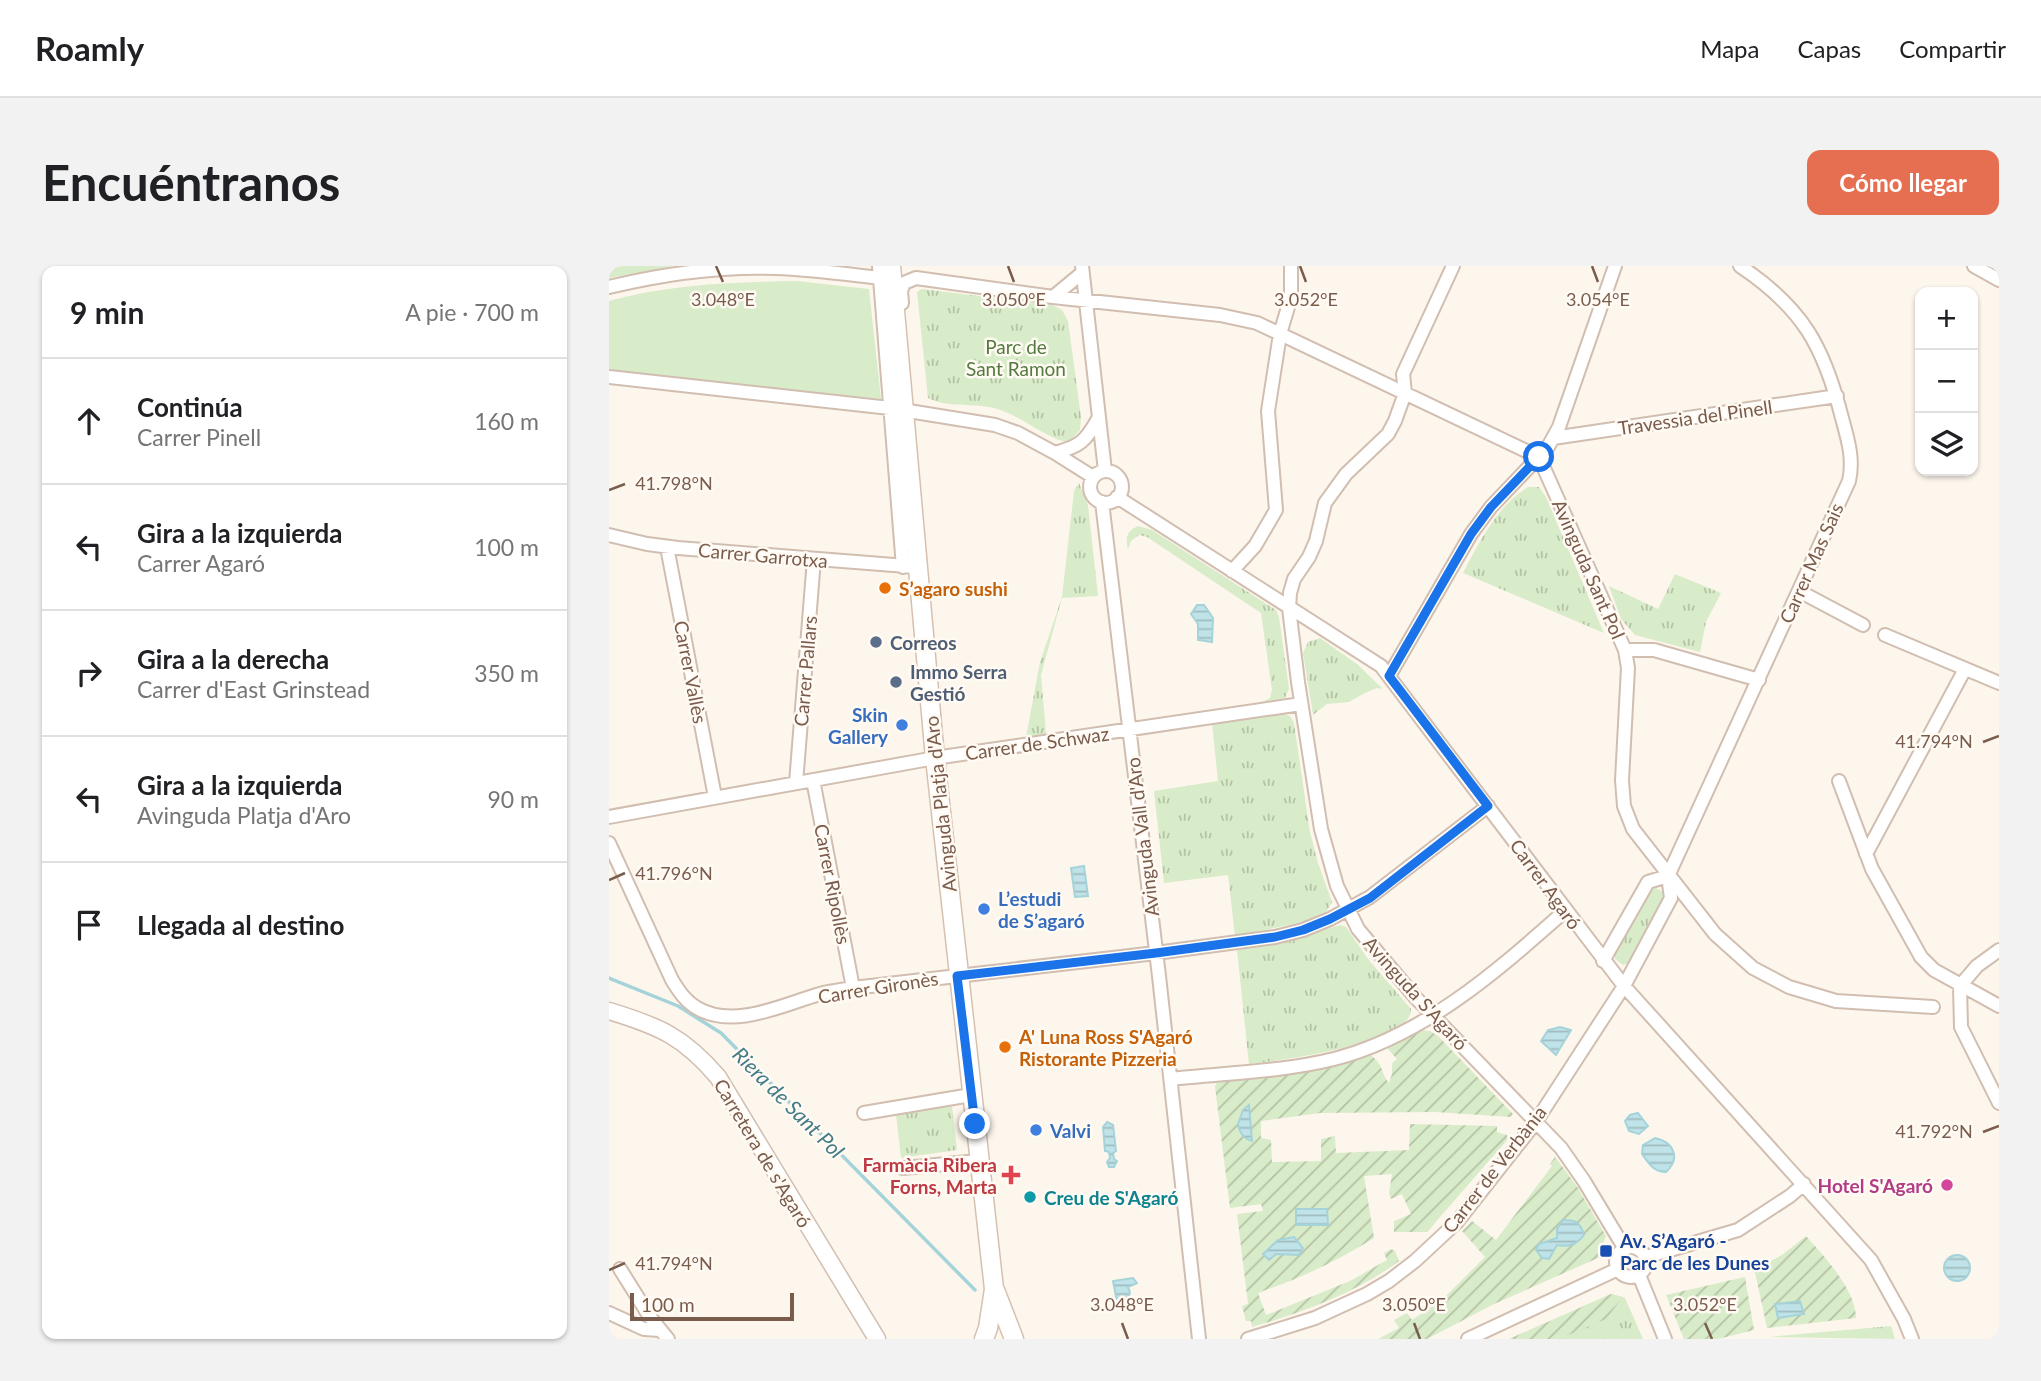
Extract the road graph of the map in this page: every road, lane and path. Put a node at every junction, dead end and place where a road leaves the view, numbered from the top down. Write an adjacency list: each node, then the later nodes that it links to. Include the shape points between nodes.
1 (1291, 266): 12 (street, via 1291,297)
2 (1453, 266): 15 (street, via 1403,374)
3 (1615, 266): 19 (street)
4 (1740, 266): 16 (street, Carrer Mas Sais, via 1767,284 1809,330)
5 (1974, 266): 8 (street)
6 (883, 270): 9 (street, via 720,269); 13 (main road, Avinguda Platja d'Aro); 17 (street)
7 (1082, 270): 10 (street); 11 (street)
8 (1999, 280)
9 (609, 287)
10 (1053, 297): 11 (street); 13 (street, via 908,280 901,291 904,343)
11 (1085, 300): 12 (street, via 1220,314); 18 (street)
12 (1280, 334): 15 (street); 30 (street, via 1268,411 1276,510 1255,546)
13 (899, 358): 17 (main road, Avinguda Platja d'Aro)
14 (609, 377): 17 (street)
15 (1405, 393): 21 (street); 32 (street, via 1388,434 1346,474 1325,503 1313,549 1294,579)
16 (1837, 396): 19 (street, Travessia del Pinell); 31 (street, Carrer Mas Sais, via 1852,457 1849,481)
17 (897, 409): 20 (street, via 995,425); 29 (main road, Avinguda Platja d'Aro)
18 (1098, 419): 20 (street, via 1076,447); 22 (street)
19 (1553, 438): 21 (street)
20 (1055, 453): 23 (street)
21 (1539, 457): 35 (street, Avinguda Sant Pol); 37 (street, via 1471,534)
22 (1105, 471): 23 (street); 24 (street, via 1120,481)
23 (1093, 477): 25 (street, via 1090,491)
24 (1117, 497): 25 (street); 30 (street, Carrer Agaró)
25 (1102, 502): 41 (street, Avinguda Vall d'Aro)
26 (609, 535): 27 (street, Carrer Garrotxa)
27 (667, 547): 28 (street, Carrer Garrotxa); 46 (street, Carrer Vallès)
28 (814, 559): 29 (street, Carrer Garrotxa); 45 (street, Carrer Pallars)
29 (911, 567): 42 (main road, Avinguda Platja d'Aro)
30 (1232, 570): 32 (street, Carrer Agaró)
31 (1799, 592): 33 (street); 38 (street, Carrer Mas Sais)
32 (1289, 608): 37 (street, Carrer Agaró, via 1381,666); 40 (street, Avinguda S'Agaró)
33 (1863, 625)
34 (1885, 635): 36 (street)
35 (1625, 650): 38 (street, via 1654,650); 51 (street, Avinguda Sant Pol, via 1624,806 1633,829)
36 (1965, 669): 39 (street); 50 (street)
37 (1389, 676): 47 (street, Carrer Agaró)
38 (1759, 680): 51 (street, Carrer Mas Sais)
39 (1999, 682)
40 (1301, 704): 41 (street, Carrer de Schwaz); 52 (street, Avinguda S'Agaró, via 1321,829 1337,886)
41 (1130, 729): 42 (street, Carrer de Schwaz); 55 (street, Avinguda Vall d'Aro)
42 (935, 758): 43 (street, Carrer de Schwaz); 57 (main road, Avinguda Platja d'Aro)
43 (813, 780): 45 (street, Carrer de Schwaz); 60 (street, Carrer Ripollès)
44 (1839, 781): 50 (street)
45 (796, 783): 46 (street, Carrer de Schwaz)
46 (715, 797): 48 (street, Carrer de Schwaz)
47 (1488, 806): 52 (street, Carrer Gironès, via 1370,898); 53 (street, Carrer Agaró)
48 (609, 817)
49 (609, 843): 60 (street, Carrer Gironès, via 671,980 698,1009 717,1015 757,1013)
50 (1866, 854): 59 (street, via 1921,957)
51 (1668, 876): 56 (street, via 1648,882); 58 (street, Carrer Mas Sais, via 1671,898); 62 (street, Avinguda Sant Pol, via 1715,934 1753,968 1789,987 1836,1001)
52 (1349, 909): 55 (street, Carrer Gironès, via 1275,937); 64 (street, Avinguda S'Agaró, via 1359,929)
53 (1565, 911): 56 (street, Carrer Agaró); 64 (street)
54 (1999, 950): 59 (street)
55 (1156, 953): 57 (street, Carrer Gironès); 65 (street, Avinguda Vall d'Aro)
56 (1603, 961): 58 (street, Carrer Agaró)
57 (957, 976): 60 (street, Carrer Gironès); 66 (main road, Avinguda Platja d'Aro)
58 (1624, 986): 69 (street, Carrer de Verbània); 72 (street, Carrer Agaró)
59 (1960, 986): 61 (street); 67 (street, via 1961,1027)
60 (853, 988)
61 (1999, 1006)
62 (1933, 1007)
63 (609, 1011): 81 (street, Carretera de s'Agaró, via 671,1034 718,1077)
64 (1433, 1016): 65 (street, via 1373,1047 1334,1059); 69 (street, Avinguda S'Agaró)
65 (1171, 1079): 85 (street, Avinguda Vall d'Aro)
66 (971, 1095): 68 (street); 70 (main road, Avinguda Platja d'Aro)
67 (1999, 1103)
68 (865, 1113)
69 (1535, 1123): 73 (street, Avinguda S'Agaró, via 1561,1148); 86 (street, Carrer de Verbània, via 1457,1222 1389,1281 1315,1318)
70 (979, 1161): 71 (street); 78 (main road, Avinguda Platja d'Aro)
71 (903, 1168)
72 (1804, 1184): 74 (street, via 1738,1230); 89 (street, Carrer Agaró, via 1871,1260)
73 (1625, 1249): 74 (street, via 1637,1248); 76 (street, via 1617,1258)
74 (1646, 1257): 77 (street)
75 (620, 1269): 80 (street)
76 (1618, 1269): 77 (street, via 1627,1276); 87 (street)
77 (1639, 1275): 88 (street)
78 (994, 1289): 82 (main road, Avinguda Platja d'Aro); 84 (main road)
79 (609, 1313): 80 (street)
80 (664, 1334)
81 (877, 1339)
82 (984, 1339)
83 (992, 1339): 84 (main road)
84 (1012, 1339)
85 (1199, 1339)
86 (1248, 1339)
87 (1468, 1339)
88 (1665, 1339)
89 (1912, 1339)

